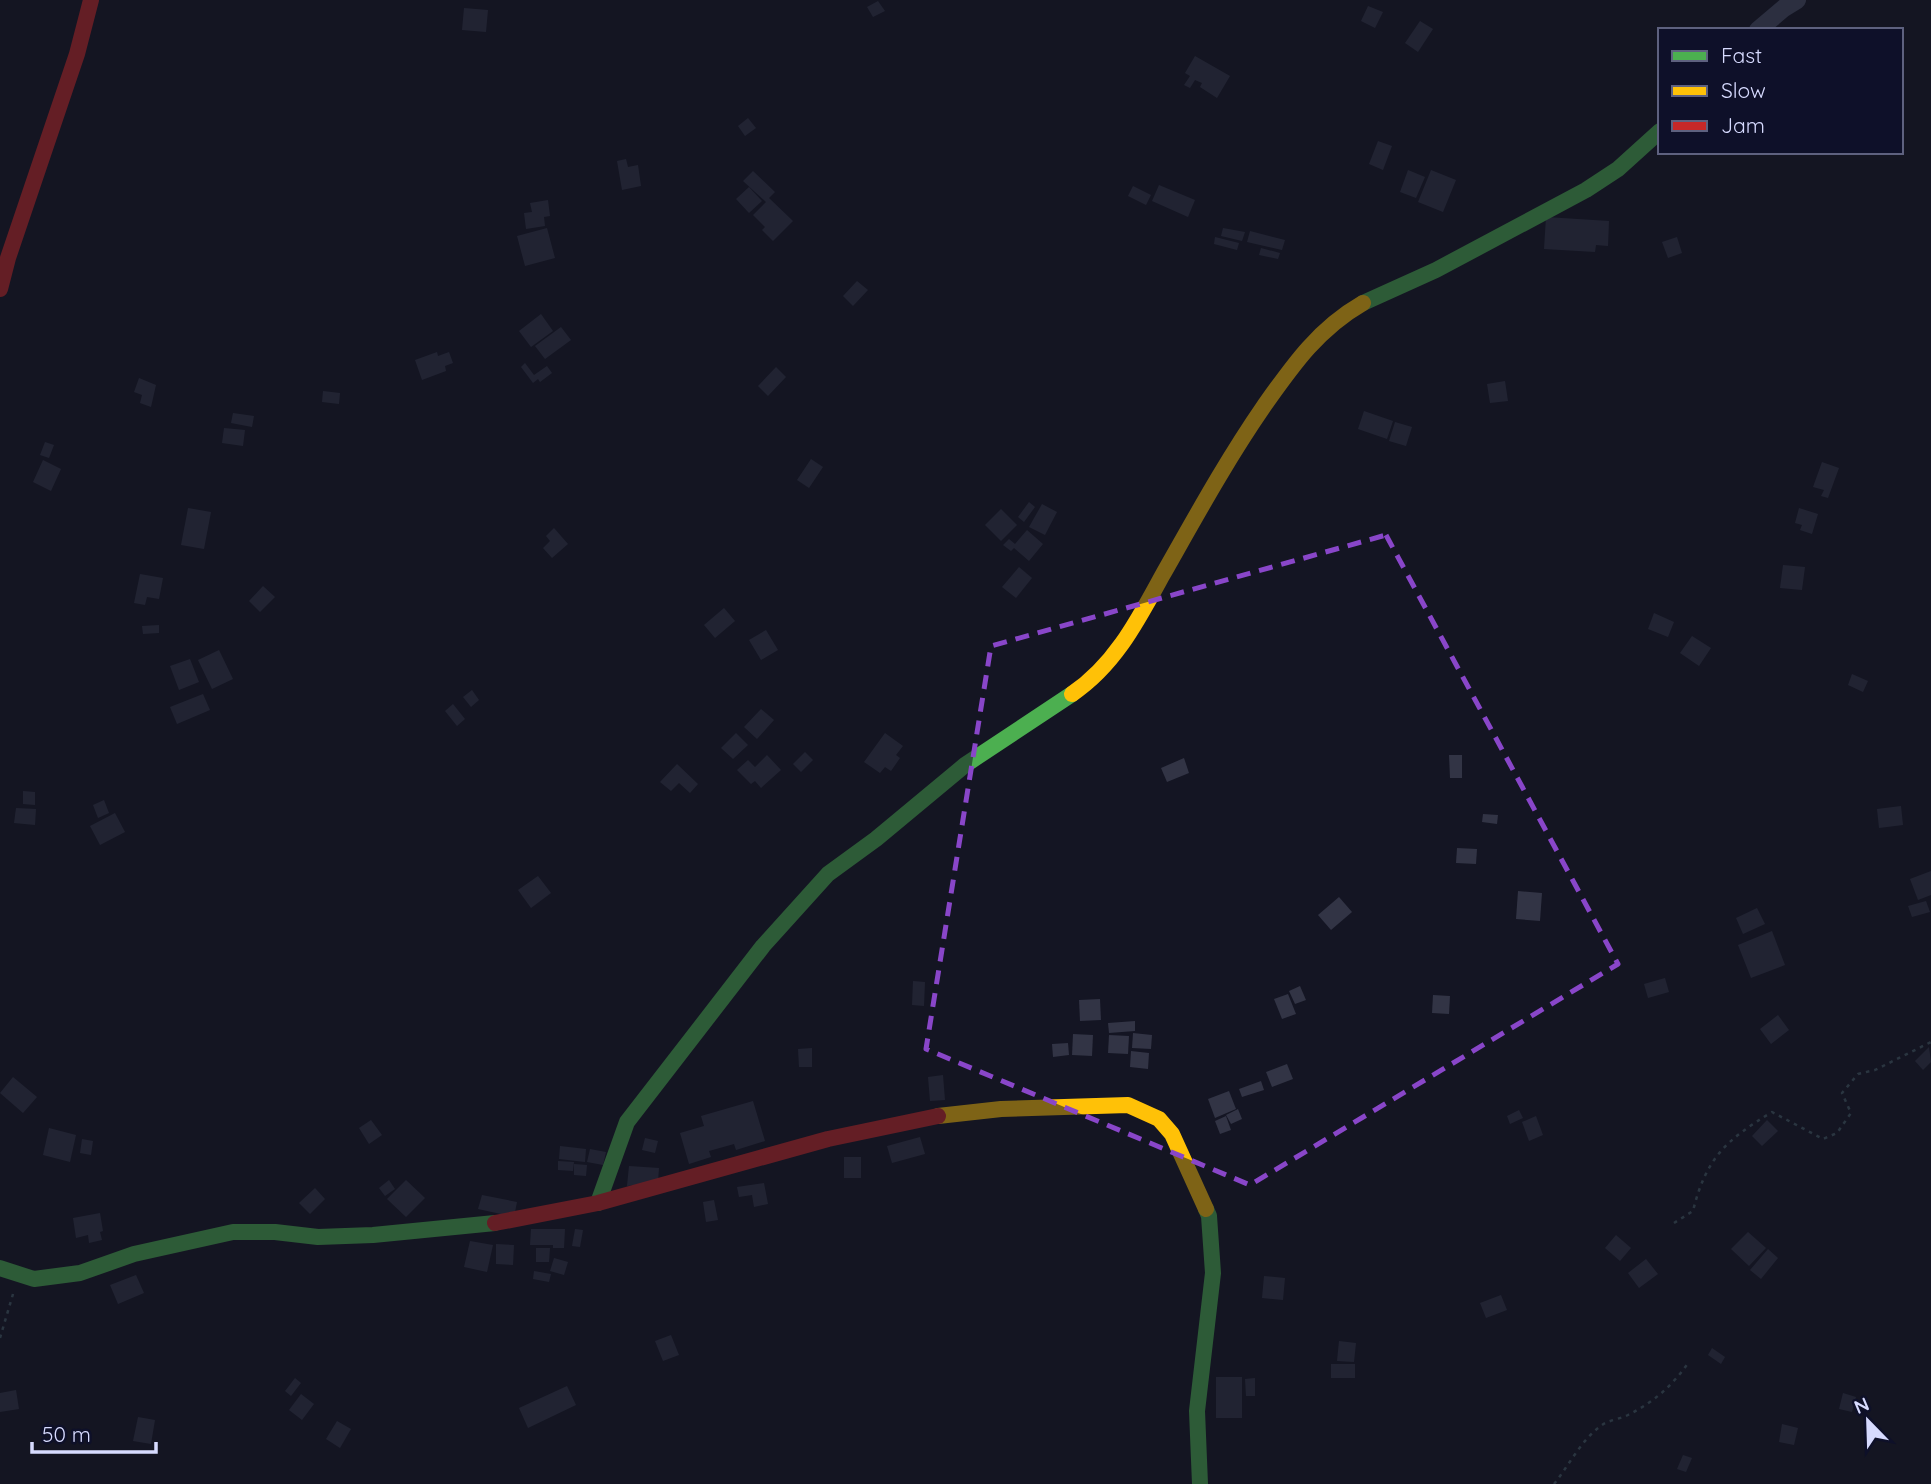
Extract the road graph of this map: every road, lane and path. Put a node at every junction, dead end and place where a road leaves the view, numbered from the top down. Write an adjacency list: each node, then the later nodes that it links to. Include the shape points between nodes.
1 (91, 0): 5 (street)
2 (1797, 0): 3 (street)
3 (1760, 28)
4 (1658, 133): 7 (street, via 1586,190 1348,311 1329,326 1292,366 1230,455 1131,632 1102,670 965,765 828,874 762,946 627,1122)
5 (0, 289)
6 (1931, 1042): 8 (path, via 1858,1074 1842,1093 1851,1113 1837,1133 1824,1139 1772,1112 1747,1127 1717,1153 1699,1186 1693,1211)
7 (598, 1203): 10 (street, via 437,1230 318,1237 233,1232 134,1254 80,1273 34,1279); 13 (street, via 828,1139 926,1117 1060,1107 1140,1108 1172,1134 1209,1216 1213,1273 1197,1411)
8 (1674, 1223)
9 (0, 1268): 10 (street)
10 (19, 1274): 11 (path)
11 (0, 1338)
12 (1689, 1362): 14 (path, via 1660,1395 1604,1424 1578,1449)
13 (1200, 1484)
14 (1554, 1484)

